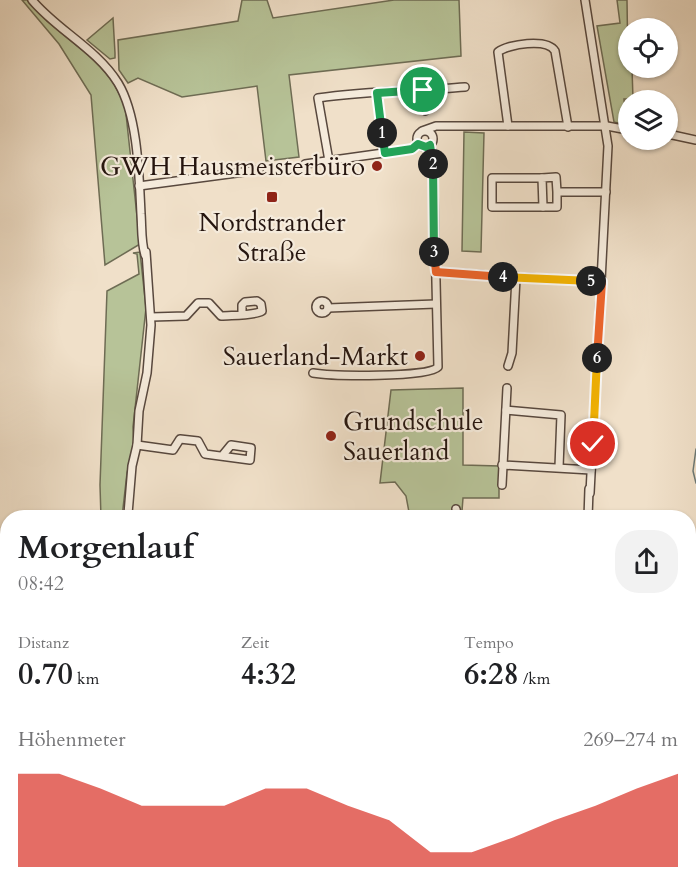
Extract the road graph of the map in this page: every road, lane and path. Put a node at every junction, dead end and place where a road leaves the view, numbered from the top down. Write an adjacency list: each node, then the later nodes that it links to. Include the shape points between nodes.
1 (32, 0): 23 (street, via 101,62 122,90 130,112)
2 (585, 0): 9 (street)
3 (465, 87): 4 (street)
4 (423, 90): 5 (street); 6 (street)
5 (377, 93): 18 (street); 19 (street, via 318,98)
6 (425, 111)
7 (443, 126): 8 (street); 12 (street); 13 (street)
8 (508, 126): 10 (street); 10 (street, via 498,52 543,43 555,51)
9 (607, 126): 10 (street); 11 (street); 25 (street)
10 (568, 127)
11 (618, 128)
12 (422, 131): 13 (street); 16 (street, via 416,137)
13 (432, 136): 17 (street)
14 (678, 136): 15 (street)
15 (696, 140)
16 (418, 144): 17 (street); 18 (street, via 412,149)
17 (430, 145): 27 (street)
18 (385, 153): 19 (street)
19 (328, 161): 20 (street)
20 (304, 164)
21 (259, 170): 23 (street)
22 (542, 178): 24 (street, via 556,177); 26 (street); 26 (street, via 492,178 492,207)
23 (139, 186): 33 (street)
24 (556, 192): 25 (street); 26 (street, via 557,207)
25 (606, 192): 29 (street)
26 (543, 207)
27 (436, 272): 28 (street); 30 (street)
28 (516, 278): 29 (street); 34 (street)
29 (602, 282): 42 (street)
30 (436, 304): 31 (street); 35 (street, via 435,370 341,376)
31 (328, 308)
32 (242, 314): 33 (street, via 221,316 209,303 198,303 186,316)
33 (151, 317): 38 (street)
34 (508, 366)
35 (313, 373)
36 (507, 388): 37 (street)
37 (506, 410): 40 (street); 41 (street, via 561,415)
38 (137, 445): 39 (street, via 173,450 180,439 198,441 205,454); 44 (street)
39 (222, 456)
40 (502, 465): 41 (street); 43 (street)
41 (559, 467): 42 (street)
42 (591, 472): 45 (street)
43 (502, 485)
44 (128, 510)
45 (589, 510)

